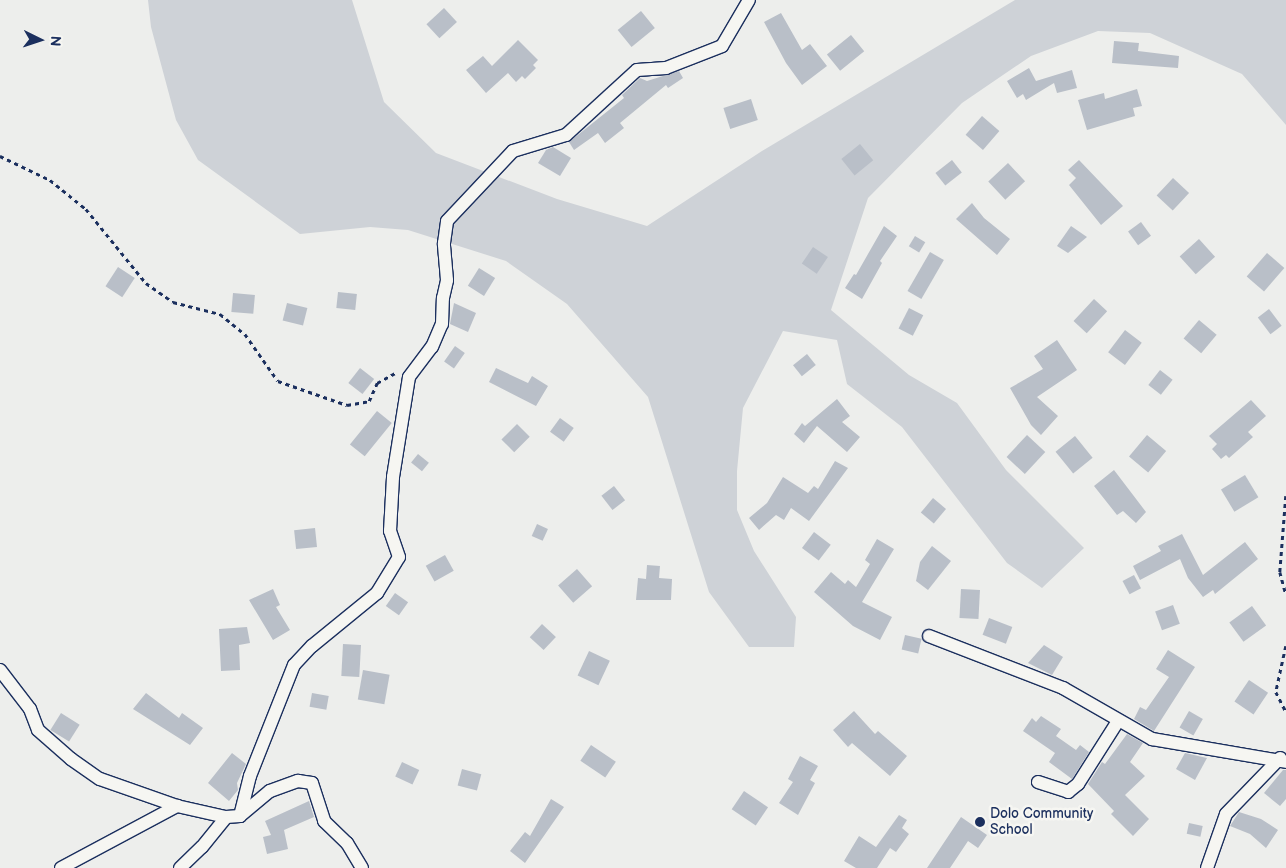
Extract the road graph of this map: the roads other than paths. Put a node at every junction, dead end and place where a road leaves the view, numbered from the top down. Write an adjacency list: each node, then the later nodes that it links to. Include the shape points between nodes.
1 (749, 0): 8 (street, via 722,46 666,68 636,70 566,135 512,152 447,221 444,243 447,280 442,324 432,347 409,377 392,477 390,531 399,557 377,592 294,665 250,776)
2 (929, 636): 4 (street, via 1063,688)
3 (0, 670): 7 (street, via 30,709 38,730 71,759 100,779)
4 (1118, 721): 5 (street, via 1152,739); 6 (street, via 1078,784 1068,792)
5 (1283, 760): 13 (street, via 1226,814)
6 (1038, 782)
7 (177, 806): 9 (street); 10 (street)
8 (240, 816): 9 (street); 12 (street, via 270,791 298,781 312,783 324,821 347,843)
9 (226, 817): 11 (street)
10 (61, 868)
11 (180, 868)
12 (362, 868)
13 (1207, 868)

